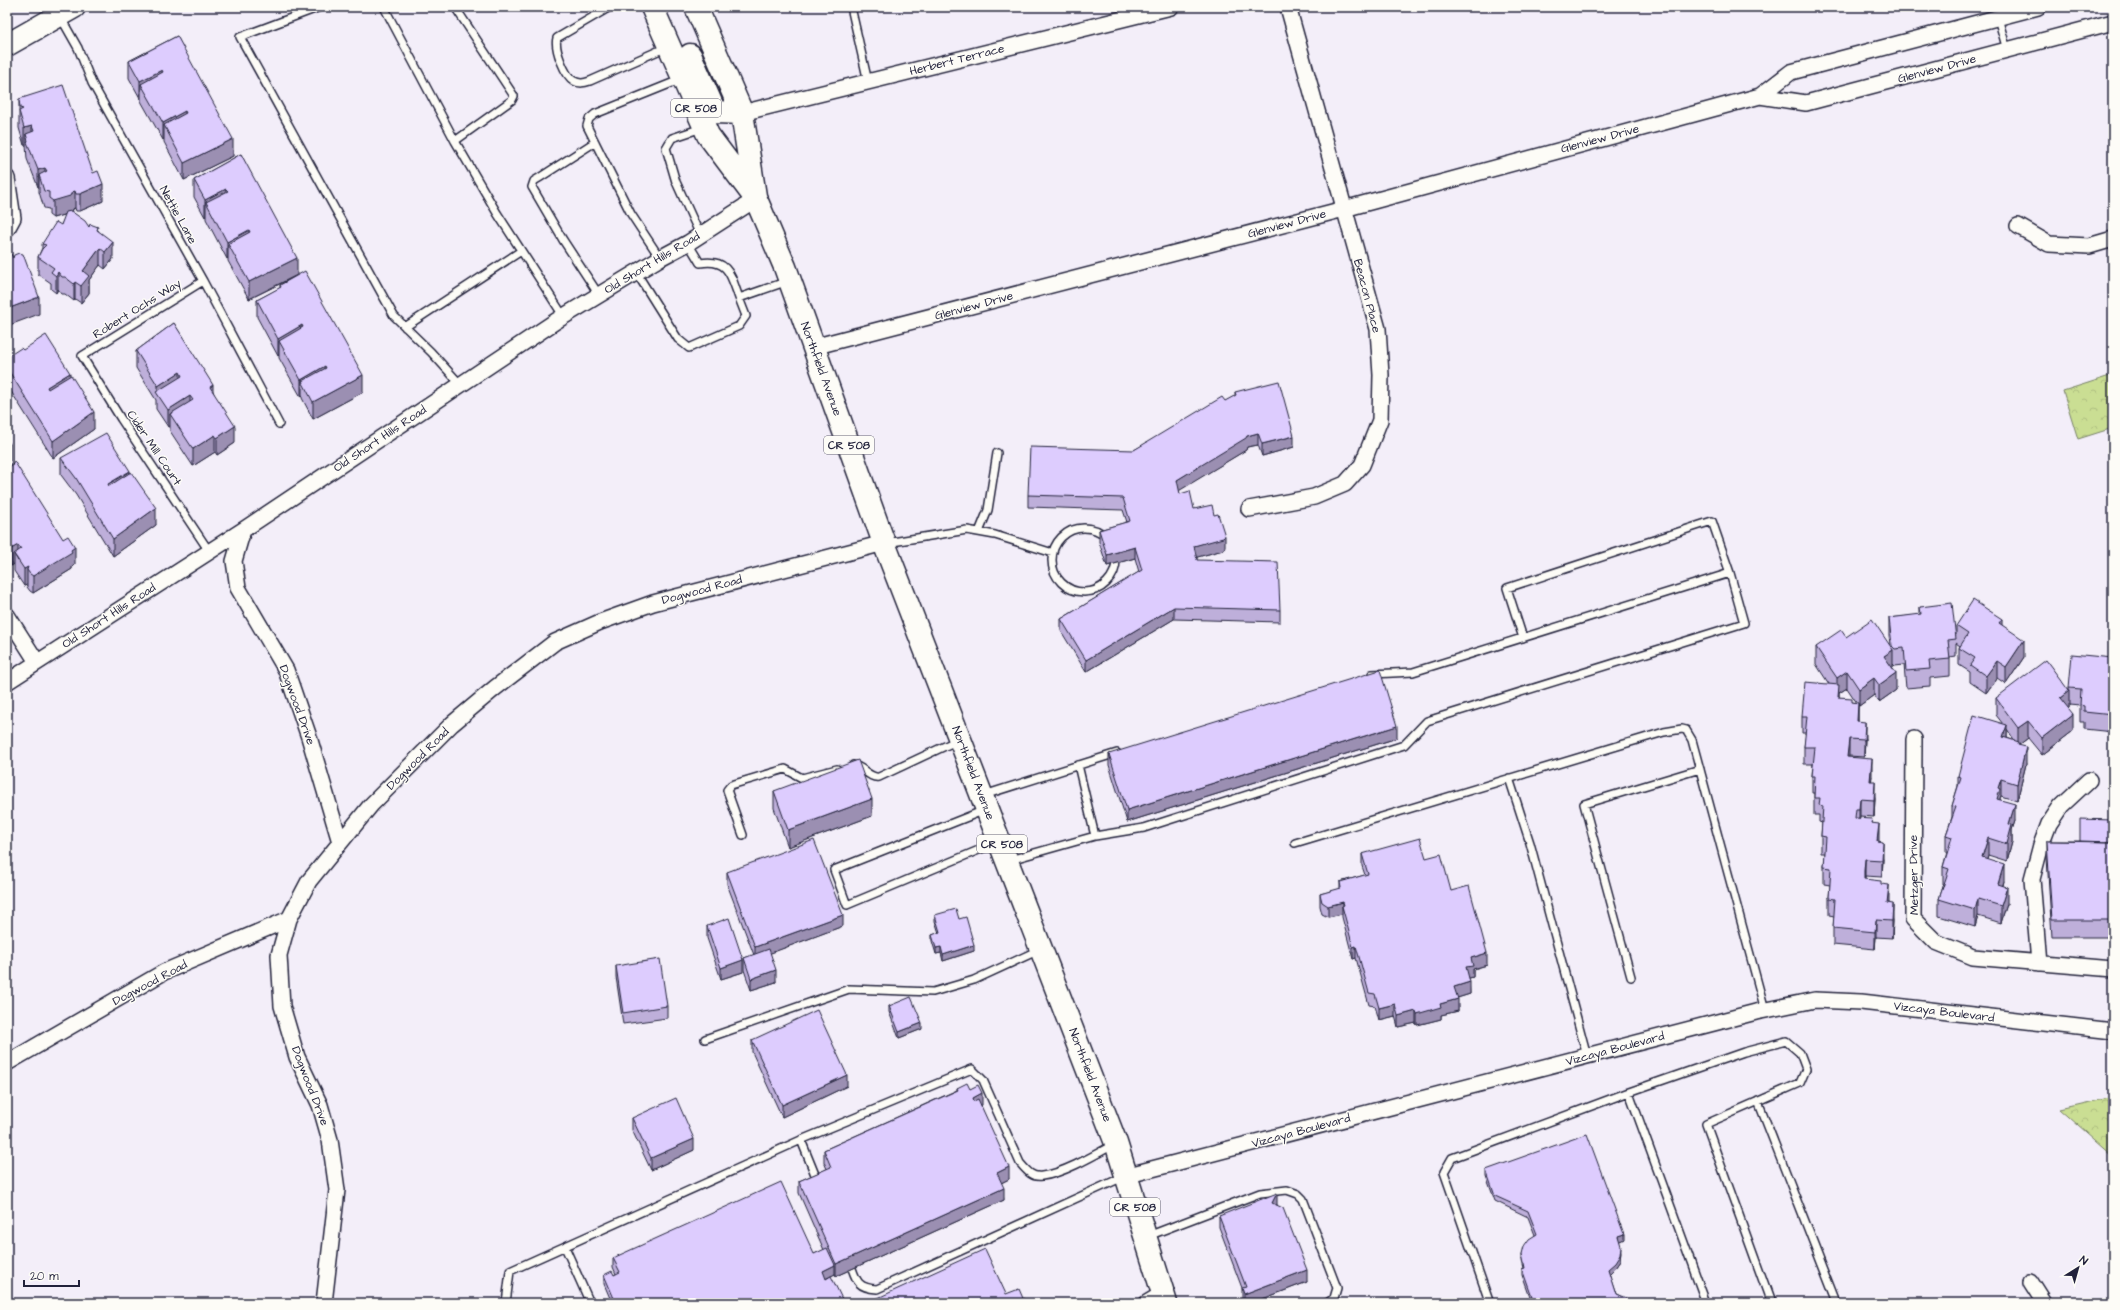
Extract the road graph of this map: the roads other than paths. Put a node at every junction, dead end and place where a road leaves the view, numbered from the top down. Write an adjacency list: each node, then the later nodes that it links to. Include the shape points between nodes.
1 (320, 7): 39 (lane, via 240,37 394,316)
2 (384, 7): 22 (lane)
3 (455, 7): 22 (lane, via 514,96)
4 (610, 7): 15 (lane, via 557,38 558,55 571,79 581,83 590,81)
5 (697, 7): 20 (main road, CR 508)
6 (851, 7): 18 (lane)
7 (1171, 7): 18 (street, Herbert Terrace)
8 (1288, 7): 26 (street, Beacon Place)
9 (2038, 7): 12 (street, Glenview Drive)
10 (654, 9): 15 (main road, CR 508); 20 (main road, via 674,20 715,112)
11 (67, 11): 14 (main road); 35 (lane, Nettie Lane, via 92,83)
12 (1998, 18): 16 (lane); 19 (street, Glenview Drive, via 1791,72)
13 (2113, 22): 16 (street, Glenview Drive)
14 (7, 45)
15 (669, 46): 17 (main road, CR 508)
16 (2007, 50): 19 (street, Glenview Drive, via 1806,103)
17 (684, 79): 21 (main road, CR 508); 23 (lane, via 595,114 589,119 587,126)
18 (868, 82): 20 (street, Herbert Terrace)
19 (1760, 96): 26 (street, Glenview Drive)
20 (742, 113): 25 (main road, CR 508)
21 (704, 127): 25 (main road, CR 508); 29 (lane, via 672,138 666,148)
22 (455, 141): 31 (lane)
23 (595, 142): 32 (lane, via 631,214); 36 (lane, via 534,181 532,187)
24 (7, 178): 28 (street, via 13,218)
25 (756, 199): 29 (street, Old Short Hills Road); 34 (main road, CR 508)
26 (1344, 209): 40 (street, Glenview Drive); 45 (street, Beacon Place, via 1378,329 1380,420 1362,465 1345,484 1314,497)
27 (2018, 226): 30 (street, via 2049,244 2089,246)
28 (7, 229)
29 (694, 239): 32 (street, Old Short Hills Road); 37 (lane, via 700,263 709,261 721,264 729,271)
30 (2113, 240)
31 (521, 251): 38 (lane); 39 (lane)
32 (660, 258): 33 (street, Old Short Hills Road)
33 (636, 272): 36 (street, Old Short Hills Road); 37 (lane, via 678,339 689,348 740,326 746,316)
34 (788, 273): 37 (lane); 40 (main road, Northfield Avenue / CR 508)
35 (203, 281): 41 (lane, Robert Ochs Way); 43 (lane, Nettie Lane)
36 (599, 295): 38 (street, Old Short Hills Road)
37 (739, 298)
38 (564, 317): 42 (street, Old Short Hills Road)
39 (405, 327): 42 (lane, via 432,352)
40 (813, 347): 48 (main road, Northfield Avenue / CR 508)
41 (82, 356): 49 (lane, Cider Mill Court, via 120,419)
42 (461, 385): 46 (street, Old Short Hills Road)
43 (279, 424)
44 (997, 453): 47 (lane, via 988,510)
45 (1249, 509)
46 (243, 530): 49 (street, Old Short Hills Road); 67 (street, Dogwood Drive, via 234,561 238,588 286,670)
47 (979, 532): 48 (lane, via 967,530); 50 (lane)
48 (884, 543): 57 (main road, Northfield Avenue / CR 508); 67 (street, Dogwood Road, via 653,603 555,642 452,724 371,805)
49 (209, 551): 54 (street, Old Short Hills Road)
50 (1053, 553): 50 (lane, via 1052,564 1061,582 1080,592 1104,585 1114,573 1116,563 1111,543 1095,530 1084,528 1069,532 1057,543)
51 (1730, 574): 53 (lane); 53 (lane, via 1712,521 1507,588); 66 (lane, via 1744,623 1427,721 1404,745 1144,828)
52 (7, 614): 54 (street)
53 (1523, 638): 55 (lane, via 1413,672 1377,672)
54 (37, 662): 56 (street, Old Short Hills Road)
55 (1362, 677)
56 (7, 682)
57 (960, 739): 64 (main road, Northfield Avenue / CR 508); 65 (lane, via 875,778 859,766 851,765 802,778 785,769 731,784 727,790)
58 (1914, 739): 72 (street, Metzger Drive, via 1913,918 1936,942 1973,957)
59 (1123, 752): 60 (lane)
60 (1078, 766): 64 (lane); 66 (lane)
61 (1700, 769): 62 (lane, via 1692,740 1686,730 1682,729); 74 (lane, via 1584,804); 75 (lane)
62 (1509, 778): 68 (lane); 78 (lane, via 1530,843)
63 (2089, 780): 72 (street, via 2061,806 2049,824 2041,845 2032,878)
64 (985, 802): 69 (main road, Northfield Avenue / CR 508); 69 (lane, via 834,870 847,906)
65 (743, 835)
66 (1095, 836): 69 (lane)
67 (340, 842): 70 (street, Dogwood Road, via 309,881)
68 (1295, 843)
69 (1004, 851): 71 (main road, Northfield Avenue / CR 508)
70 (289, 919): 79 (street, Dogwood Road, via 164,972); 92 (street, Dogwood Drive, via 279,955 282,1006 297,1057 320,1105 330,1140 336,1190)
71 (1041, 950): 77 (lane, via 974,980 932,992 849,989); 83 (main road, Northfield Avenue / CR 508)
72 (2038, 963): 73 (street, Metzger Drive)
73 (2113, 969)
74 (1631, 977)
75 (1765, 1010): 76 (street, Vizcaya Boulevard, via 1815,1000 1861,1002); 78 (street, Vizcaya Boulevard)
76 (2113, 1031)
77 (705, 1039)
78 (1587, 1056): 84 (street, Vizcaya Boulevard)
79 (7, 1063)
80 (1630, 1092): 81 (lane, via 1744,1052 1786,1041 1800,1053 1806,1069 1803,1077 1800,1083); 91 (lane, via 1452,1158 1444,1172); 96 (lane)
81 (1758, 1101): 97 (lane, via 1706,1124); 98 (lane)
82 (801, 1140): 83 (lane, via 972,1069 983,1080 1020,1163 1028,1173 1042,1177 1079,1164); 85 (lane); 87 (lane)
83 (1116, 1143): 84 (main road, Northfield Avenue / CR 508)
84 (1125, 1176): 86 (main road, Northfield Avenue / CR 508); 88 (lane, via 877,1289 865,1288 858,1284)
85 (821, 1191)
86 (1144, 1237): 90 (main road, Northfield Avenue / CR 508); 95 (lane, via 1260,1193 1288,1190 1303,1199 1337,1288 1334,1298)
87 (565, 1248): 93 (lane, via 510,1271); 94 (lane)
88 (847, 1255)
89 (2030, 1281): 99 (street)
90 (1158, 1300)
91 (1488, 1302)
92 (324, 1303)
93 (506, 1303)
94 (590, 1303)
95 (1327, 1303)
96 (1706, 1303)
97 (1771, 1303)
98 (1837, 1303)
99 (2044, 1303)

